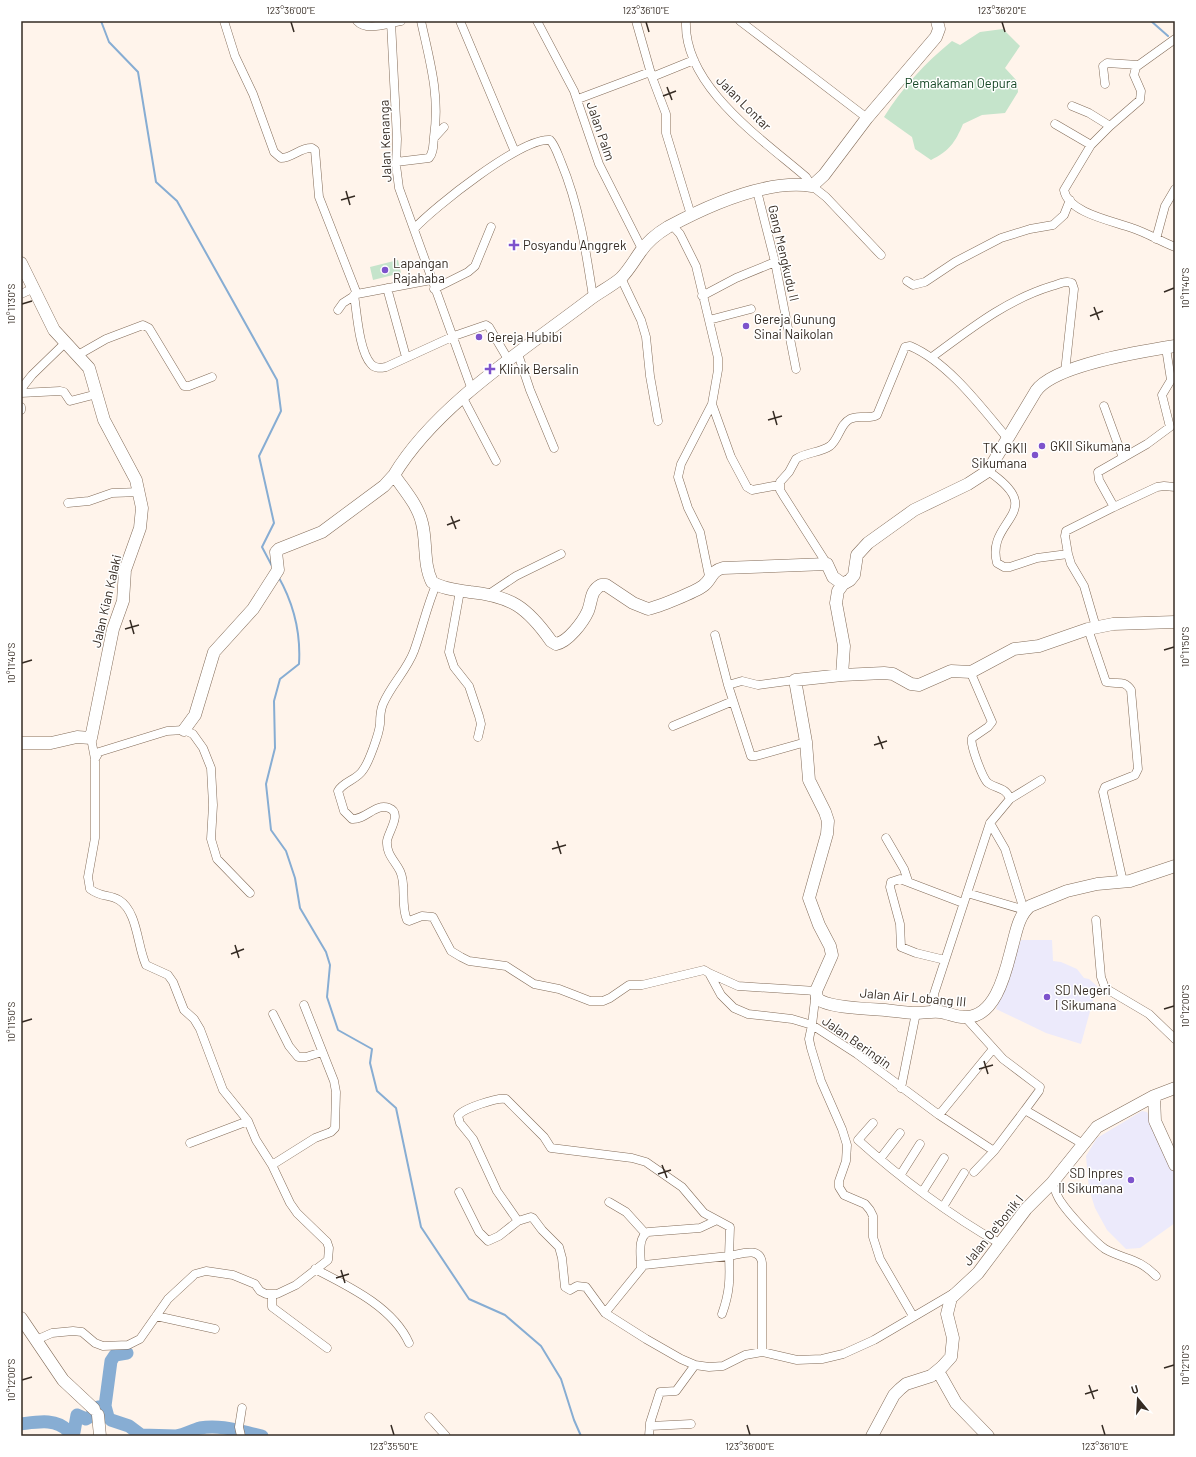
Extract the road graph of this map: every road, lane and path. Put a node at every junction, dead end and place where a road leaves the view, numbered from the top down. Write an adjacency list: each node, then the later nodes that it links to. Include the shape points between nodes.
1 (224, 21): 48 (street, via 235,56 253,94 274,152 285,158 306,149 315,150 319,197)
2 (357, 21): 11 (street, via 369,26)
3 (401, 21): 11 (street)
4 (421, 21): 23 (street, via 434,76 437,120)
5 (460, 21): 25 (street)
6 (537, 21): 17 (street, Jalan Palm)
7 (636, 21): 15 (street)
8 (686, 21): 13 (street, Jalan Lontar, via 687,41)
9 (740, 21): 19 (street)
10 (937, 21): 19 (street, via 939,29 936,37)
11 (391, 22): 26 (street, Jalan Kenanga)
12 (1175, 39): 14 (street)
13 (694, 60): 15 (street); 27 (street, Jalan Lontar, via 717,96 806,177)
14 (1138, 65): 16 (street, via 1107,63 1103,66); 21 (street, via 1134,75 1141,97 1137,104)
15 (651, 74): 17 (street); 31 (street, via 666,114 666,133)
16 (1105, 84)
17 (578, 99): 37 (street, Jalan Palm, via 599,164)
18 (1072, 106): 21 (street)
19 (866, 118): 27 (street, via 832,165)
20 (1055, 124): 24 (street)
21 (1110, 126): 24 (street)
22 (444, 127): 23 (street)
23 (434, 138): 26 (street, via 433,153 429,158)
24 (1091, 145): 30 (street, via 1065,186 1065,193)
25 (515, 152): 34 (street, via 458,190 426,215); 50 (street, via 544,140 552,142 574,196)
26 (396, 162): 34 (street, Jalan Kenanga, via 399,188)
27 (812, 186): 29 (street, via 802,184); 38 (street, Jalan Lontar)
28 (1175, 189): 35 (street, via 1165,206)
29 (757, 191): 31 (street); 39 (street, Gang Mengkudu II)
30 (1070, 200): 35 (street, via 1089,213); 43 (street, via 1064,215 1053,225 1030,228 1001,238 955,262 925,282 913,284)
31 (691, 215): 32 (street)
32 (672, 225): 37 (street, via 660,232); 49 (street, via 680,234 696,266)
33 (492, 227): 46 (street, via 475,266)
34 (414, 229): 42 (street, Jalan Kenanga)
35 (1156, 239): 36 (street)
36 (1175, 247)
37 (642, 249): 41 (street)
38 (881, 254)
39 (775, 262): 49 (street); 61 (street, Gang Mengkudu II)
40 (21, 263): 44 (street, Jalan Kian Kalaki)
41 (621, 278): 50 (street); 72 (street, via 646,337)
42 (431, 280): 45 (street); 46 (street, Jalan Kenanga)
43 (907, 281)
44 (34, 288): 47 (street); 55 (street, Jalan Kian Kalaki, via 52,326)
45 (387, 288): 48 (street); 60 (street)
46 (434, 289): 54 (street, Jalan Kenanga)
47 (21, 294)
48 (355, 295): 52 (street); 60 (street, via 362,342 372,365 380,368)
49 (702, 296): 53 (street)
50 (593, 297): 58 (street)
51 (751, 309): 53 (street)
52 (338, 310)
53 (709, 320): 68 (street, via 716,347 718,370)
54 (454, 336): 58 (street, via 486,325); 60 (street); 67 (street, Jalan Kenanga)
55 (65, 343): 57 (street, Jalan Kian Kalaki); 64 (street)
56 (1171, 347): 62 (street, via 1108,358); 75 (street, via 1171,380 1162,395 1170,426)
57 (78, 355): 63 (street, via 106,339 143,325 149,328 184,386); 66 (street, Jalan Kian Kalaki, via 89,368)
58 (514, 357): 67 (street); 74 (street)
59 (932, 357): 62 (street, via 1000,308 1038,290 1070,282 1074,289); 73 (street, via 975,400); 79 (street, via 910,346 905,347 877,414 872,417 859,416 850,419 831,445 796,459)
60 (406, 358)
61 (796, 369)
62 (1065, 372): 73 (street, via 1039,386)
63 (212, 377)
64 (21, 389)
65 (21, 393): 66 (street, via 60,391 64,392 70,401)
66 (97, 394): 81 (street, Jalan Kian Kalaki, via 104,420)
67 (468, 394): 76 (street, Jalan Kenanga); 78 (street, via 429,428)
68 (712, 404): 79 (street, via 731,457 747,487 752,490); 87 (street, via 681,464 678,477 688,508 700,532)
69 (1104, 406): 75 (street)
70 (21, 407): 71 (street)
71 (21, 410)
72 (658, 421)
73 (1008, 439): 77 (street)
74 (554, 448)
75 (1123, 458): 83 (street, via 1098,472 1099,480)
76 (496, 461)
77 (988, 471): 85 (street, via 1007,486 1014,500 1011,520 997,540 996,559 1000,566 1010,567 1037,558); 88 (street, via 968,484 914,510 868,543 857,556 854,575)
78 (394, 474): 89 (street, via 419,514 428,573); 101 (street, via 384,486 322,532 279,549 276,555 278,570 262,597 214,652 195,715)
79 (779, 486): 86 (street)
80 (1175, 487): 83 (street, via 1157,487)
81 (140, 492): 82 (street, via 114,492); 103 (street, Jalan Kian Kalaki, via 142,518 125,570 123,600 113,629)
82 (70, 502)
83 (1114, 507): 85 (street, via 1066,530)
84 (561, 554): 91 (street, via 516,576)
85 (1068, 554): 93 (street, via 1084,586)
86 (827, 564): 87 (street, via 723,568); 88 (street, via 833,577)
87 (709, 576): 91 (street, via 704,586 648,609 600,584 593,591 590,605 582,621 563,641 556,644 519,606)
88 (843, 584): 96 (street, via 838,591 836,603 844,646)
89 (436, 585): 90 (street); 120 (street, via 414,651 380,712 380,725 364,770 359,776 341,786 338,791 344,811 352,818 360,818 378,808 387,807 395,813 387,845 390,857 402,877 403,910 406,920 427,915 433,917 451,952 469,961 506,966 534,984 559,989 590,1001 603,1001 628,986 702,970)
90 (460, 591): 91 (street); 102 (street, via 449,652 454,667 469,686 481,724)
91 (489, 594)
92 (1175, 622): 93 (street, via 1113,624)
93 (1092, 628): 95 (street, via 1039,646 1014,649); 113 (street, via 1106,682 1122,682 1131,690 1138,769 1135,775 1105,787 1103,792)
94 (715, 635): 98 (street)
95 (970, 671): 96 (street, via 951,671 919,685 893,674); 108 (street, via 992,722 972,738 971,745 985,779 989,784 1003,790)
96 (842, 675): 97 (street)
97 (795, 680): 98 (street, via 758,685 742,681); 104 (street)
98 (728, 685): 99 (street)
99 (733, 701): 100 (street); 104 (street, via 752,756)
100 (674, 726)
101 (184, 730): 106 (street, via 167,731 99,752); 114 (street, via 199,741 211,768 214,805 211,839 218,859)
102 (478, 737)
103 (90, 738): 105 (street, via 77,737 51,743); 106 (street)
104 (806, 742): 121 (street, via 809,780 828,821 827,834 809,898 832,955)
105 (21, 743)
106 (95, 759): 136 (street, via 94,838 88,877 90,889 124,904 135,925 146,966 168,975 184,1010 200,1029 223,1090)
107 (1041, 780): 108 (street)
108 (1010, 799): 109 (street)
109 (990, 823): 115 (street); 117 (street, via 1005,849)
110 (886, 838): 112 (street)
111 (1175, 866): 113 (street)
112 (908, 881): 116 (street); 119 (street, via 895,879 890,887 900,924 900,945)
113 (1123, 882): 117 (street, via 1097,884 1067,891 1035,903)
114 (250, 893)
115 (967, 893): 116 (street); 117 (street)
116 (963, 903): 119 (street)
117 (1025, 910): 126 (street, Jalan Air Lobang III, via 996,997 982,1012)
118 (1096, 920): 128 (street, via 1105,988 1149,1014)
119 (945, 960): 123 (street, via 934,994 934,1004)
120 (709, 973): 121 (street, via 738,986); 127 (street, Jalan Beringin, via 721,996 740,1012 792,1019)
121 (816, 991): 124 (street, Jalan Air Lobang III, via 817,998 825,1003); 127 (street)
122 (304, 1005): 130 (street)
123 (939, 1012): 124 (street, Jalan Air Lobang III); 126 (street, Jalan Air Lobang III)
124 (916, 1013): 131 (street)
125 (273, 1014): 130 (street, via 289,1046 298,1056 306,1057)
126 (965, 1017): 129 (street)
127 (812, 1026): 131 (street, Jalan Beringin, via 857,1054); 168 (street, via 809,1039 811,1048 821,1081 847,1145 846,1161 839,1187 844,1195 865,1204 870,1210 873,1216 873,1237 880,1259)
128 (1175, 1039)
129 (993, 1049): 134 (street, via 1040,1087); 135 (street)
130 (322, 1052): 145 (street, via 336,1092 334,1128)
131 (901, 1088): 135 (street, Jalan Beringin)
132 (1175, 1088): 133 (street, Jalan Oe'bonik I)
133 (1154, 1096): 141 (street, Jalan Oe'bonik I, via 1103,1122); 146 (street, via 1155,1121)
134 (1025, 1110): 141 (street); 142 (street)
135 (939, 1115): 142 (street, Jalan Beringin)
136 (248, 1121): 139 (street); 145 (street)
137 (873, 1123): 144 (street, via 858,1140)
138 (900, 1133): 144 (street)
139 (190, 1143)
140 (920, 1144): 149 (street)
141 (1083, 1144): 150 (street, Jalan Oe'bonik I)
142 (994, 1152): 147 (street)
143 (944, 1158): 151 (street)
144 (880, 1159): 149 (street)
145 (272, 1165): 161 (street, via 297,1213 327,1242 328,1260)
146 (1175, 1165)
147 (974, 1172)
148 (964, 1173): 154 (street)
149 (901, 1174): 151 (street)
150 (1052, 1183): 158 (street, Jalan Oe'bonik I, via 1026,1209); 162 (street, via 1061,1202 1088,1234 1104,1248 1147,1266)
151 (923, 1191): 154 (street)
152 (459, 1192): 155 (street, via 479,1232 488,1241)
153 (609, 1202): 157 (street, via 626,1212)
154 (943, 1206): 158 (street, via 971,1227)
155 (518, 1221): 156 (street, via 497,1191 473,1139 458,1120 462,1111 498,1098 506,1099 519,1110 551,1148 646,1162 682,1188 704,1213); 165 (street, via 533,1218 562,1253 565,1287 570,1290 577,1286 586,1287)
156 (715, 1221): 157 (street, via 700,1228); 159 (street, via 730,1227)
157 (645, 1233): 160 (street, via 642,1239)
158 (999, 1243): 163 (street, Jalan Oe'bonik I, via 978,1273)
159 (729, 1256): 160 (street, via 653,1263); 166 (street, via 730,1286); 174 (street, via 754,1252 761,1257)
160 (641, 1267): 165 (street)
161 (315, 1269): 164 (street, via 296,1284); 172 (street, via 345,1285 382,1311 401,1329)
162 (1156, 1276)
163 (958, 1291): 168 (street); 176 (street, Jalan Oe'bonik I, via 950,1298 947,1314 952,1338 951,1357)
164 (272, 1295): 167 (street, via 260,1291 255,1284 244,1278 206,1271 195,1274 168,1299); 173 (street, via 272,1307)
165 (605, 1313): 175 (street, via 646,1339)
166 (722, 1314)
167 (156, 1316): 170 (street); 171 (street, via 140,1339 128,1345 103,1346 82,1332 72,1331 52,1333)
168 (913, 1316): 174 (street, via 874,1340 829,1358 797,1360)
169 (21, 1318): 171 (street)
170 (215, 1329)
171 (36, 1340): 181 (street, via 63,1380 85,1398 96,1412)
172 (409, 1343)
173 (327, 1348)
174 (762, 1352): 175 (street, via 745,1355 716,1367)
175 (695, 1365): 180 (street, via 676,1391 660,1392)
176 (938, 1371): 185 (street, Jalan Oe'bonik I, via 900,1389 894,1395); 186 (street, via 956,1403)
177 (242, 1408): 182 (street, via 239,1426)
178 (429, 1417): 183 (street)
179 (691, 1424): 180 (street)
180 (650, 1426): 184 (street)
181 (100, 1436)
182 (241, 1436)
183 (446, 1436)
184 (649, 1436)
185 (872, 1436)
186 (988, 1436)

